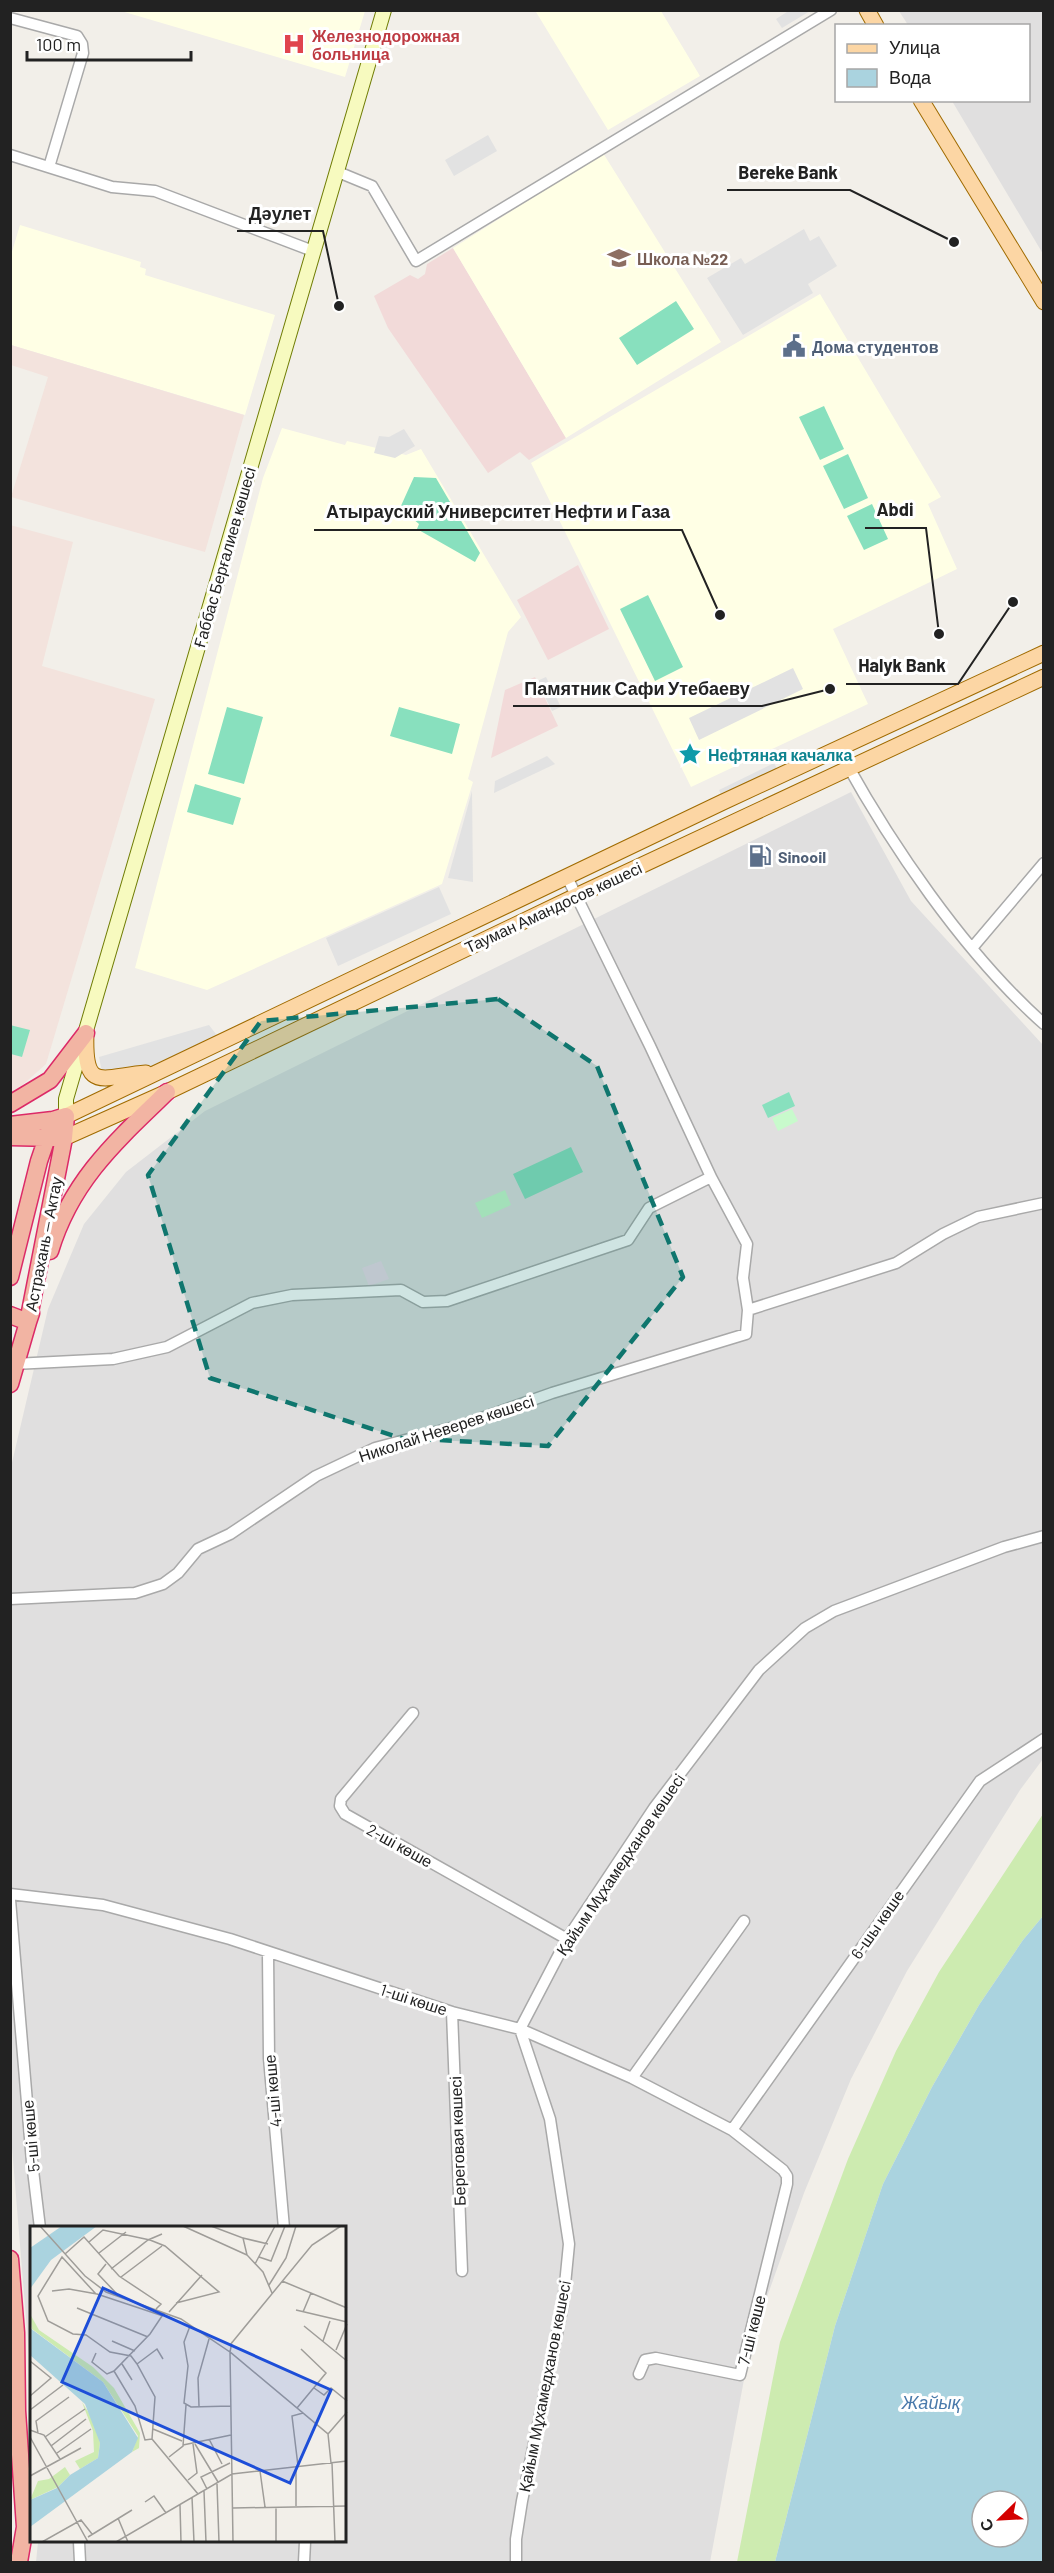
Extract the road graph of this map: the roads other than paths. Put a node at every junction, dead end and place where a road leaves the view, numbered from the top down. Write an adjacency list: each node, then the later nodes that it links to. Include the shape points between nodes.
1 (384, 10): 7 (main road, Ғаббас Берғалиев көшесі)
2 (831, 10): 7 (street, via 416,261 372,186)
3 (10, 18): 6 (street, via 77,36 82,44 83,53)
4 (922, 102): 9 (main road)
5 (10, 155): 6 (street)
6 (49, 168): 8 (street, via 112,188 155,191)
7 (338, 172): 8 (main road, Ғаббас Берғалиев көшесі)
8 (314, 251): 19 (main road, Ғаббас Берғалиев көшесі)
9 (1044, 302)
10 (1044, 653): 12 (main road, Тауман Амандосов көшесі)
11 (1044, 677): 13 (main road, Тауман Амандосов көшесі)
12 (838, 748): 13 (street); 15 (main road, Тауман Амандосов көшесі)
13 (849, 769): 16 (main road, Тауман Амандосов көшесі); 17 (street, via 918,877)
14 (1044, 863): 17 (street)
15 (567, 877): 16 (street, Николай Неверев көшесі); 20 (main road, Тауман Амандосов көшесі)
16 (576, 896): 21 (main road, Тауман Амандосов көшесі); 28 (street, Николай Неверев көшесі)
17 (972, 948): 18 (street)
18 (1044, 1024)
19 (86, 1033): 20 (main road, via 85,1061 96,1076 104,1079); 22 (highway, via 51,1080); 23 (main road, Ғаббас Берғалиев көшесі)
20 (158, 1072): 23 (main road, Тауман Амандосов көшесі)
21 (167, 1092): 27 (main road, Тауман Амандосов көшесі); 33 (highway, via 118,1138 71,1202 52,1242)
22 (10, 1104)
23 (62, 1113): 24 (highway); 26 (highway, Астрахань — Актау); 27 (highway, Астрахань — Актау)
24 (10, 1125)
25 (10, 1137): 26 (highway)
26 (46, 1138): 27 (highway); 30 (highway, Астрахань — Актау)
27 (64, 1138): 33 (highway, Астрахань — Актау)
28 (711, 1177): 31 (street, Николай Неверев көшесі, via 747,1244 743,1278); 34 (street, via 649,1208 628,1240 447,1301 423,1302 401,1290 292,1295 252,1304 166,1347 112,1359)
29 (1044, 1203): 31 (street, via 978,1217 896,1263)
30 (10, 1277)
31 (748, 1310): 37 (street, Николай Неверев көшесі, via 746,1334 375,1449 316,1476 230,1533 198,1549 164,1584 135,1593)
32 (10, 1315): 33 (highway)
33 (28, 1322): 34 (highway, Астрахань — Актау)
34 (14, 1364): 35 (highway, Астрахань — Актау)
35 (10, 1384)
36 (1044, 1536): 43 (street, Қайым Мұхамедханов көшесi, via 1004,1547 845,1607 805,1628 759,1670 654,1808)
37 (10, 1599)
38 (413, 1713): 43 (street, 2-ші көше, via 341,1798 345,1814)
39 (1044, 1739): 48 (street, 6-шы көше, via 980,1781)
40 (10, 1894): 44 (street, 1-ші көше, via 102,1905)
41 (10, 1900): 50 (street, 5-шi көше)
42 (744, 1921): 47 (street)
43 (567, 1939): 46 (street, Қайым Мұхамедханов көшесi)
44 (268, 1953): 45 (street, 1-ші көше); 51 (street, 4-шi көше, via 269,2058)
45 (452, 2012): 46 (street, 1-ші көше); 53 (street, Береговая көшесі)
46 (520, 2029): 47 (street, 1-ші көше); 60 (street, Қайым Мұхамедханов көшесi, via 550,2119 569,2244 563,2305 522,2500)
47 (632, 2078): 48 (street, 1-ші көше)
48 (732, 2130): 49 (street, 1-ші көше)
49 (787, 2176): 54 (street, 7-шi көше, via 740,2375 657,2358 645,2360)
50 (40, 2226)
51 (284, 2226)
52 (10, 2259): 57 (highway, via 25,2526)
53 (462, 2271)
54 (639, 2374)
55 (79, 2543): 58 (street)
56 (305, 2543): 59 (street)
57 (19, 2562)
58 (80, 2562)
59 (304, 2562)
60 (516, 2562)

